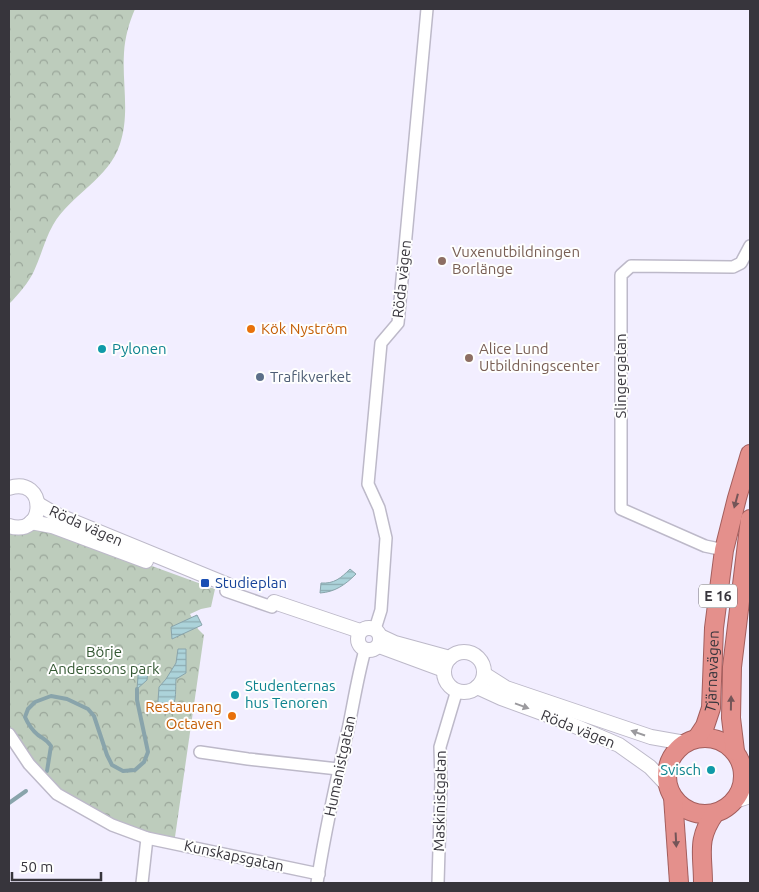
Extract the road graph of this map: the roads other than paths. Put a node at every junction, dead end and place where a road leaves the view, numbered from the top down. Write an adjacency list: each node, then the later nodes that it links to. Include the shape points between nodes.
1 (427, 9): 13 (street, Röda vägen, via 398,323 381,343 368,484 379,508 386,538)
2 (750, 246): 9 (street, Slingergatan, via 741,263 733,267 631,266 621,275 621,508 705,546)
3 (750, 454): 9 (highway, Tjärnavägen / E 16, one-way to 9)
4 (9, 488): 5 (street, Röda vägen, via 18,486 30,490)
5 (38, 504): 7 (street); 10 (street, Röda vägen)
6 (750, 518): 21 (highway, Tjärnavägen / E 16, one-way to 6, via 731,718 732,667)
7 (32, 522): 8 (street, via 20,528); 10 (street, Röda vägen, via 52,526)
8 (9, 526)
9 (724, 550): 19 (highway, Tjärnavägen / E 16, via 714,628 711,708 708,718)
10 (227, 588): 11 (street, Röda vägen)
11 (273, 604): 12 (street, Röda vägen)
12 (359, 634): 13 (street, via 367,628); 13 (street, via 359,645)
13 (374, 640): 14 (street); 22 (street, Humanistgatan, via 358,676)
14 (447, 664): 15 (street, via 461,652 473,654 482,662); 17 (street, via 447,682)
15 (484, 674): 16 (street); 19 (street, Röda vägen, one-way to 15, via 651,737 506,688)
16 (477, 687): 17 (street, via 467,692); 23 (street, Röda vägen, one-way to 23, via 619,745 650,767)
17 (456, 690): 29 (street, Maskinistgatan, via 440,748)
18 (9, 734): 26 (street, Kunskapsgatan, via 29,764 57,794 112,825)
19 (691, 741): 21 (highway, via 718,740 730,746); 23 (highway, via 673,754 667,770)
20 (200, 752): 22 (street)
21 (743, 763): 24 (highway)
22 (338, 769): 27 (street, Humanistgatan)
23 (670, 792): 25 (highway, via 687,810 696,814); 30 (highway, one-way to 30)
24 (742, 798): 25 (highway)
25 (715, 813): 31 (highway, via 703,835)
26 (147, 838): 27 (street, Kunskapsgatan); 28 (street)
27 (318, 878)
28 (142, 883)
29 (438, 883)
30 (678, 883)
31 (703, 883)

